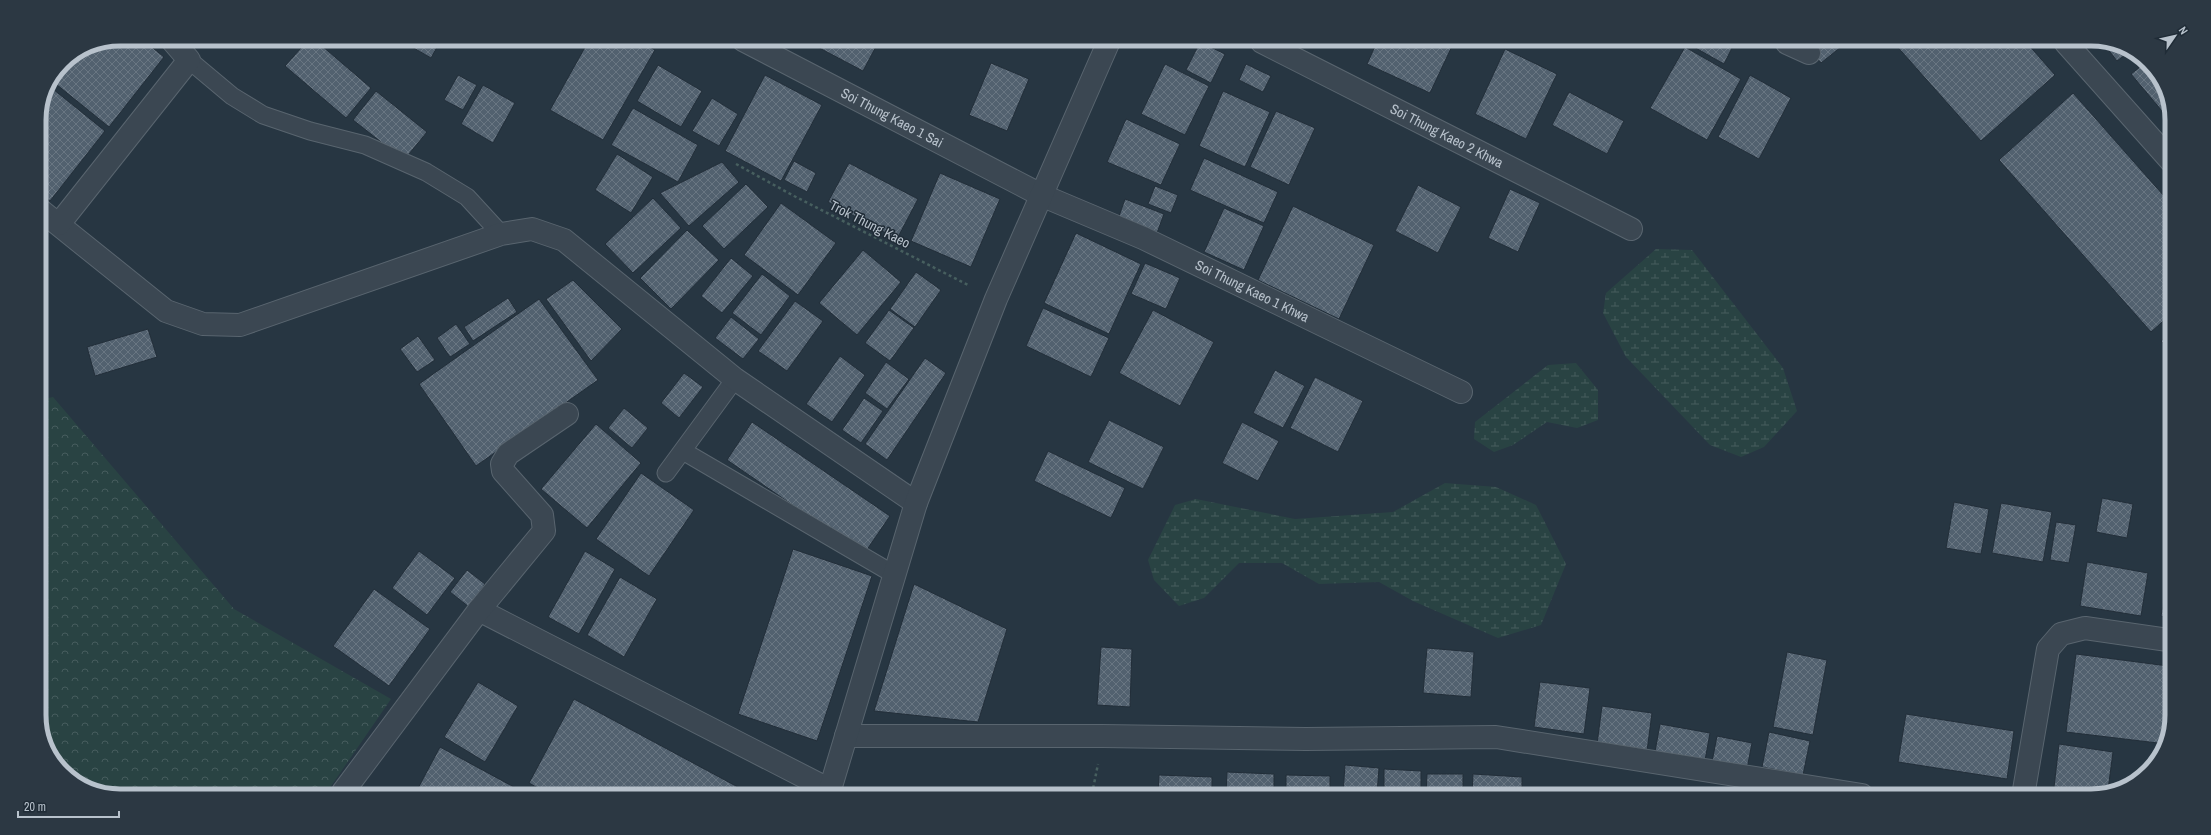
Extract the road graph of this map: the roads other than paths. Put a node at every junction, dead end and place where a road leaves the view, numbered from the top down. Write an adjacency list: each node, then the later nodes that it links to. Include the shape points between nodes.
1 (177, 46): 8 (street)
2 (754, 46): 10 (street, Soi Thung Kaeo 1 Sai)
3 (1107, 46): 10 (street)
4 (1270, 46): 13 (street, Soi Thung Kaeo 2 Khwa)
5 (1794, 46): 7 (street)
6 (2069, 46): 9 (street)
7 (1809, 53)
8 (189, 60): 12 (street); 14 (lane, via 232,96 263,115 310,131 365,145 426,172 467,197)
9 (2165, 153)
10 (1041, 196): 16 (street, Soi Thung Kaeo 1 Khwa, via 1150,241); 20 (street, via 996,299)
11 (46, 214): 12 (street)
12 (59, 224): 14 (street, via 166,311 203,324 240,325)
13 (1631, 229)
14 (501, 234): 15 (street, via 532,229 564,240)
15 (735, 379): 18 (lane); 20 (street)
16 (1461, 392)
17 (567, 414): 22 (street, via 508,454 502,464 503,472 542,515 544,531)
18 (683, 451): 19 (lane); 21 (lane)
19 (666, 473)
20 (916, 503): 21 (street)
21 (895, 575): 24 (street)
22 (479, 610): 25 (street); 26 (street)
23 (2165, 640): 29 (street, via 2085,628 2061,634 2048,649)
24 (846, 736): 27 (street); 28 (street, via 1496,738)
25 (345, 789)
26 (826, 789)
27 (831, 789)
28 (1818, 789)
29 (2024, 789)

